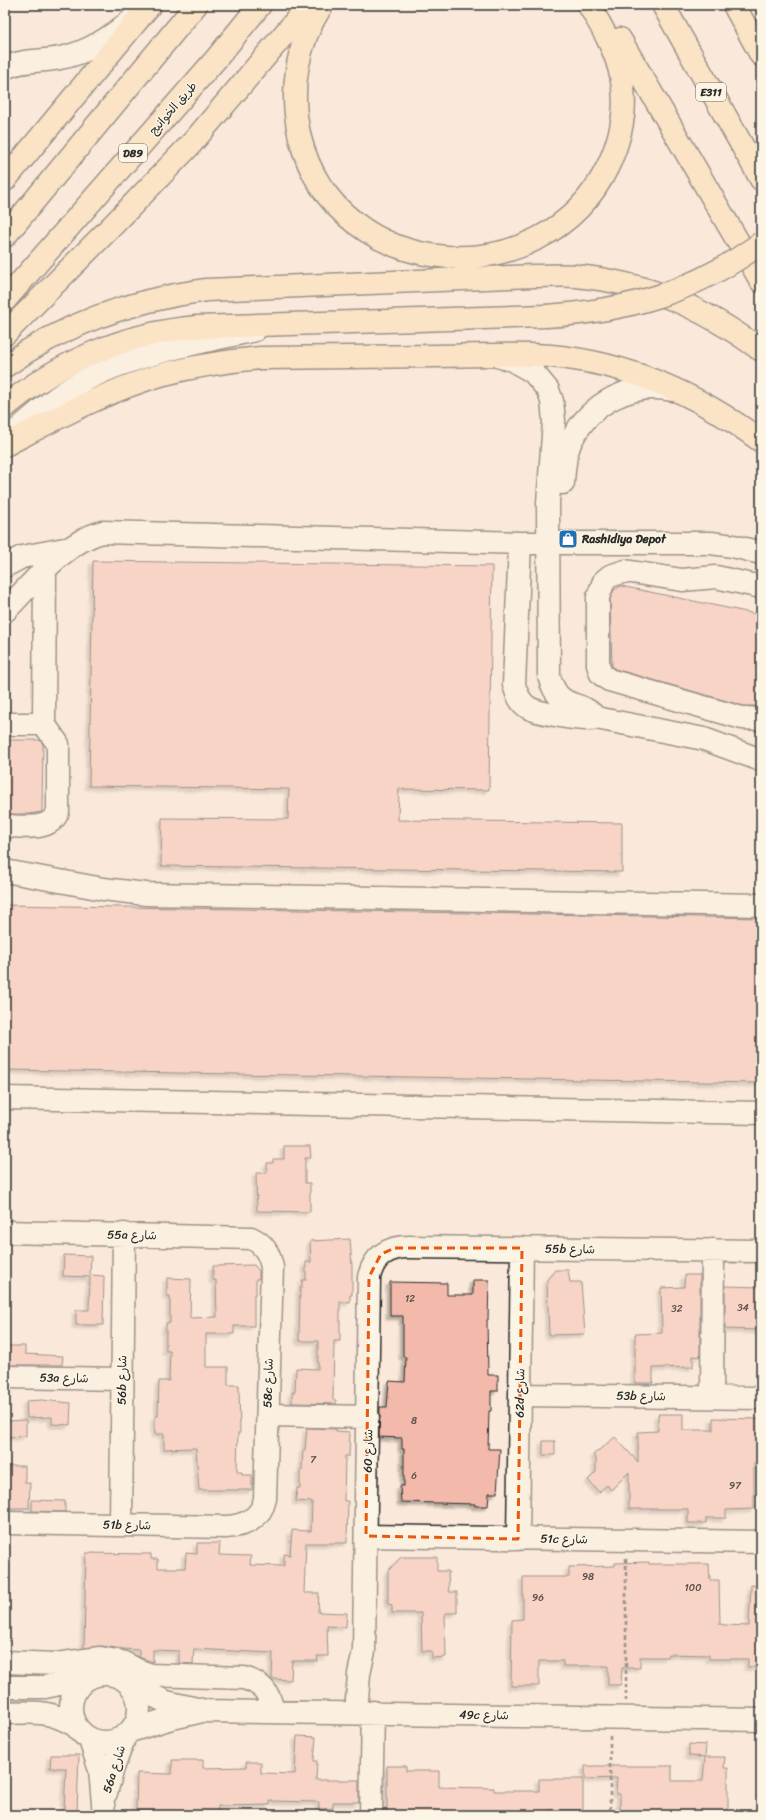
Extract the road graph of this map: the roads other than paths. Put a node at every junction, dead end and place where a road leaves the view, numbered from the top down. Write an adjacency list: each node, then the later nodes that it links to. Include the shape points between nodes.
1 (150, 5): 11 (street, via 116,33 93,47 59,58 23,62); 13 (main road)
2 (196, 5): 14 (main road)
3 (260, 5): 17 (main road, طريق الخوانيج / D89, via 216,59)
4 (309, 5): 19 (main road, via 186,149)
5 (322, 5): 6 (main road, via 304,40 295,91 300,138 316,176 336,204 362,228 377,237 408,250 457,258 511,250 544,235 573,213 605,171 619,138 624,92 617,60)
6 (589, 5)
7 (600, 5): 16 (main road)
8 (663, 5): 12 (main road, E311)
9 (734, 5): 10 (main road)
10 (761, 54)
11 (5, 68)
12 (761, 179)
13 (5, 180)
14 (5, 236)
15 (761, 243): 18 (main road, bridge, via 713,274 681,288 649,300 601,311 546,316)
16 (761, 282)
17 (5, 300)
18 (280, 324): 24 (main road, via 189,328 138,336 56,371); 25 (street, via 155,354 111,368 51,402)
19 (5, 334)
20 (761, 350): 22 (main road, via 731,328 694,308 656,292 616,281 574,276 533,276 206,290 176,294 147,300 91,318)
21 (488, 356): 23 (main road, via 530,355 580,360 638,374); 27 (main road, via 261,358 196,367 164,374 103,396); 28 (street, via 500,357 523,365 533,372 548,390 552,401)
22 (5, 366)
23 (680, 391): 26 (main road, via 718,412); 28 (street, via 640,389 626,392 603,403 585,420)
24 (5, 407)
25 (5, 441)
26 (761, 441)
27 (5, 445)
28 (557, 472): 30 (street)
29 (520, 543): 30 (street); 33 (street, via 102,532); 42 (street, via 514,685)
30 (556, 544): 31 (street); 41 (street, via 549,668)
31 (631, 544): 32 (street); 37 (street)
32 (722, 544): 34 (street); 38 (street)
33 (70, 548): 35 (street, via 22,557); 36 (street)
34 (761, 553)
35 (5, 566)
36 (45, 571): 40 (street); 46 (street)
37 (633, 572): 38 (street, via 682,580); 44 (street, via 625,571 610,576 600,589 598,665 602,674 609,680 742,718)
38 (716, 577): 39 (street)
39 (761, 587)
40 (5, 611)
41 (551, 683): 42 (street, via 539,698); 43 (street, via 567,703 589,711)
42 (519, 698): 43 (street, via 528,707 536,710 587,720)
43 (596, 718): 47 (street, via 704,739)
44 (761, 719)
45 (5, 724): 46 (street)
46 (44, 724): 48 (street, via 58,744 56,817 52,822 40,826)
47 (761, 760)
48 (5, 826)
49 (5, 871): 50 (street, via 146,894)
50 (761, 905)
51 (5, 1098): 52 (street)
52 (761, 1113)
53 (5, 1232): 54 (street, 55a شارع)
54 (124, 1234): 55 (street, 55a شارع, via 236,1236); 61 (street, 56b شارع)
55 (258, 1241): 65 (street, 58c شارع, via 268,1253 272,1267)
56 (522, 1248): 57 (street, 55b شارع); 59 (street, 55b شارع, via 402,1247); 62 (street, 62d شارع)
57 (713, 1250): 58 (street, 55b شارع); 63 (street)
58 (761, 1251)
59 (381, 1254): 66 (street, شارع 60, via 375,1261 369,1278)
60 (5, 1378): 61 (street, 53a شارع)
61 (122, 1379): 69 (street, 56b شارع)
62 (520, 1395): 63 (street, 53b شارع); 71 (street, 62d شارع)
63 (712, 1397): 64 (street, 53b شارع)
64 (761, 1398)
65 (268, 1415): 66 (street); 67 (street, 58c شارع, via 265,1499 261,1510)
66 (368, 1417): 70 (street, شارع 60)
67 (248, 1522): 69 (street, 51b شارع, via 226,1527)
68 (5, 1523): 69 (street, 51b شارع)
69 (121, 1525)
70 (366, 1536): 71 (street, 51c شارع); 79 (street, شارع 60, via 364,1651 368,1674)
71 (518, 1539): 72 (street, 51c شارع)
72 (761, 1542)
73 (5, 1662): 78 (street, via 56,1664 100,1658 122,1662 139,1672 151,1675 244,1678 266,1691)
74 (88, 1678): 75 (street, via 101,1674 114,1675); 76 (street, via 45,1687); 82 (street, via 71,1698 70,1708)
75 (130, 1684): 77 (street, 49c شارع, via 166,1702); 83 (street, via 140,1708 135,1724)
76 (5, 1687)
77 (206, 1710): 78 (street, 49c شارع); 83 (street, 49c شارع, via 168,1719)
78 (273, 1711): 79 (street, 49c شارع)
79 (365, 1712): 81 (street, 49c شارع); 86 (street, شارع 60)
80 (5, 1713): 82 (street, via 39,1712 62,1718)
81 (761, 1720)
82 (74, 1725): 84 (street)
83 (128, 1734): 84 (street, via 108,1742); 85 (street, 56a شارع, via 113,1768)
84 (90, 1740): 85 (street, 56a شارع, via 100,1770)
85 (104, 1808)
86 (371, 1815)

